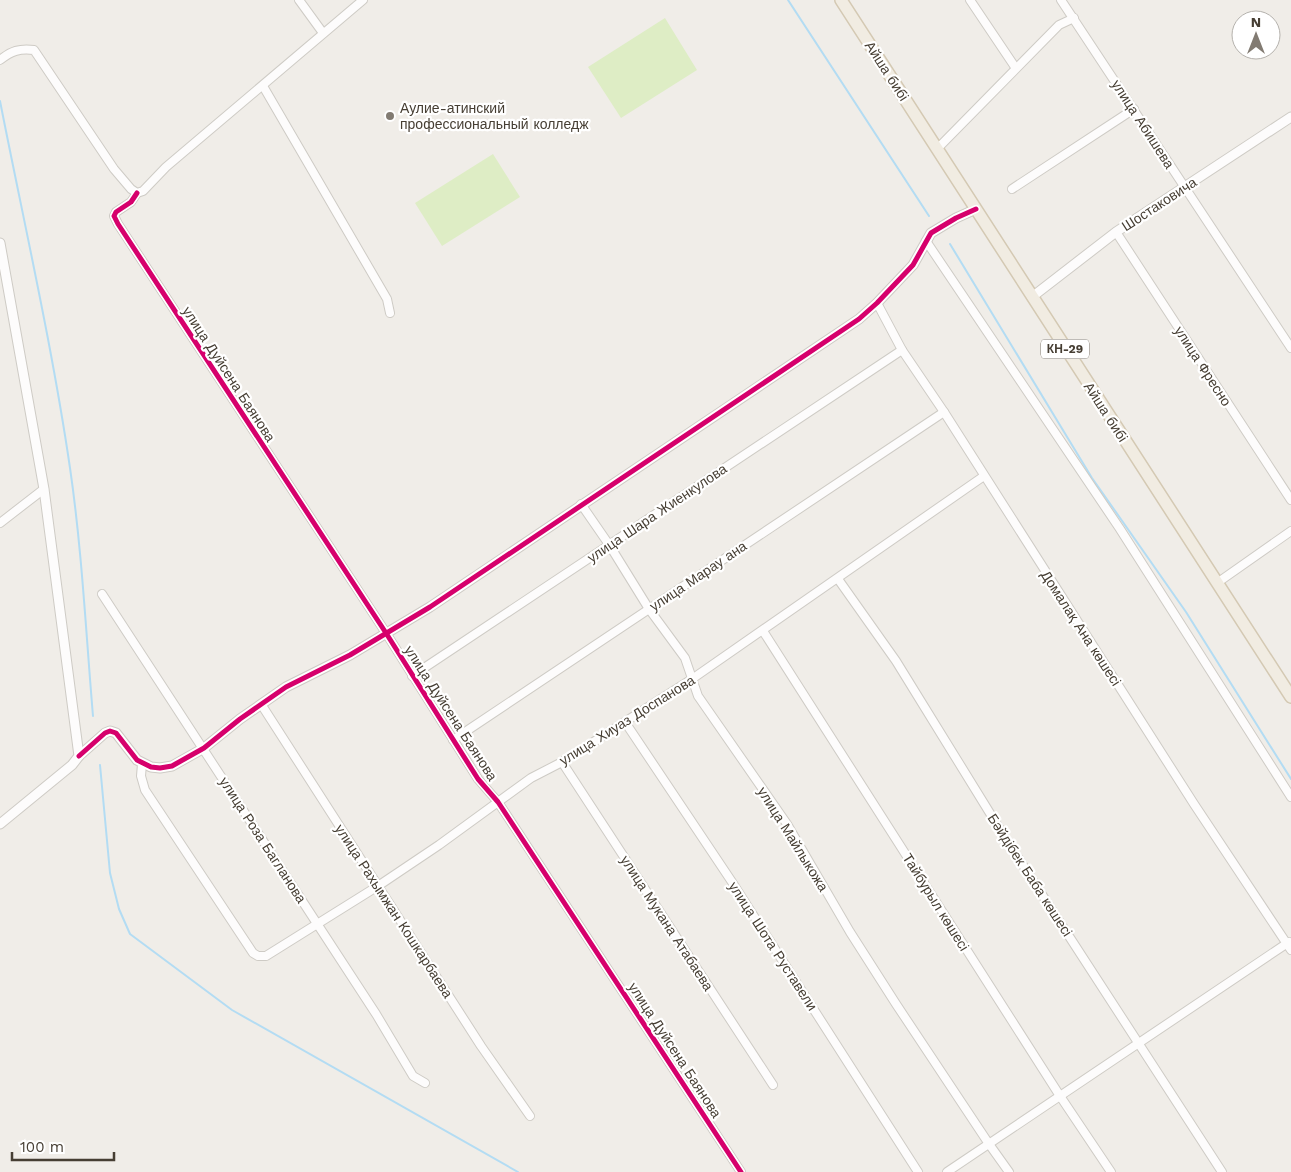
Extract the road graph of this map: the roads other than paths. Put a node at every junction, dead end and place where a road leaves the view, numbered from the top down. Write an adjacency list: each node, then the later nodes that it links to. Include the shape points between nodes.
1 (299, 0): 7 (street)
2 (363, 0): 7 (street)
3 (841, 0): 13 (main road, Айша бибі / КН-29)
4 (970, 0): 9 (street)
5 (1061, 0): 6 (street, улица Абишева)
6 (1074, 18): 9 (street, via 1058,25); 11 (street, улица Абишева)
7 (323, 33): 10 (street)
8 (0, 60): 16 (street, via 16,50 34,50 114,169)
9 (1015, 68): 13 (street)
10 (263, 86): 16 (street); 23 (street, via 387,300)
11 (1134, 109): 14 (street, улица Абишева); 15 (street)
12 (1291, 117): 14 (street, Шостаковича)
13 (937, 149): 17 (main road, Айша бибі / КН-29)
14 (1185, 188): 18 (street, Шостаковича); 24 (street, улица Абишева)
15 (1012, 189)
16 (137, 193): 39 (street, улица Дуйсена Баянова, via 131,202 116,212 114,216 118,224)
17 (976, 209): 19 (street); 21 (main road, Айша бибі / КН-29)
18 (1116, 232): 21 (street, Шостаковича); 29 (street, улица Фресно)
19 (928, 237): 22 (street, via 913,265); 50 (street)
20 (0, 243): 28 (street)
21 (1032, 297): 35 (main road, Айша бибі / КН-29)
22 (877, 303): 25 (street, Домалақ Ана көшесі); 30 (street, via 859,319)
23 (390, 314)
24 (1291, 348)
25 (902, 350): 26 (street, Домалақ Ана көшесі); 33 (street, улица Шара Жиенкулова)
26 (944, 412): 27 (street, Домалақ Ана көшесі); 37 (street, улица Марау ана)
27 (984, 476): 34 (street, улица Хиуаз Доспанова); 55 (street, Домалақ Ана көшесі, via 1190,798)
28 (44, 488): 31 (street); 47 (street)
29 (1291, 500)
30 (581, 504): 33 (street, улица Майлыкожа); 39 (street, via 430,607)
31 (0, 523)
32 (1291, 531): 35 (street)
33 (610, 546): 37 (street, улица Майлыкожа); 40 (street, улица Шара Жиенкулова)
34 (838, 579): 38 (street, улица Хиуаз Доспанова); 56 (street, Бәйдібек Баба көшесі, via 896,661 1004,836)
35 (1217, 583): 42 (main road, Айша бибі / КН-29)
36 (102, 594): 46 (street, улица Роза Багланова)
37 (649, 608): 41 (street, улица Майлыкожа, via 685,658); 45 (street, улица Марау ана)
38 (763, 631): 41 (street, улица Хиуаз Доспанова); 59 (street, Тайбурыл көшесі)
39 (386, 633): 40 (street, улица Дуйсена Баянова); 43 (street)
40 (412, 676): 45 (street, улица Дуйсена Баянова)
41 (692, 679): 44 (street, улица Хиуаз Доспанова); 61 (street, улица Майлыкожа, via 698,696 787,824 850,932)
42 (1291, 697)
43 (260, 704): 46 (street); 53 (street, улица Рахымжан Кошкарбаева)
44 (625, 722): 48 (street, улица Хиуаз Доспанова); 63 (street, улица Шота Руставели)
45 (453, 740): 51 (street, улица Дуйсена Баянова, via 478,779)
46 (204, 748): 49 (street, via 172,766 160,768); 54 (street, улица Роза Багланова)
47 (78, 756): 49 (street, via 110,731 116,733); 52 (street, via 72,765)
48 (562, 762): 51 (street, улица Хиуаз Доспанова, via 531,778); 58 (street, улица Мукана Атабаева)
49 (142, 764): 54 (street, улица Хиуаз Доспанова, via 145,790 253,953 266,956)
50 (1291, 797)
51 (498, 802): 53 (street, улица Хиуаз Доспанова); 62 (street, улица Дуйсена Баянова)
52 (0, 824)
53 (378, 886): 54 (street, улица Хиуаз Доспанова); 60 (street, улица Рахымжан Кошкарбаева)
54 (318, 925): 57 (street, улица Роза Багланова, via 413,1076)
55 (1290, 945): 56 (street)
56 (1139, 1043): 59 (street); 67 (street, Бәйдібек Баба көшесі)
57 (425, 1082)
58 (773, 1085)
59 (1060, 1096): 61 (street); 66 (street, Тайбурыл көшесі)
60 (530, 1116)
61 (989, 1144): 64 (street); 65 (street, улица Майлыкожа)
62 (741, 1172)
63 (918, 1172)
64 (947, 1172)
65 (1009, 1172)
66 (1111, 1172)
67 (1222, 1172)

